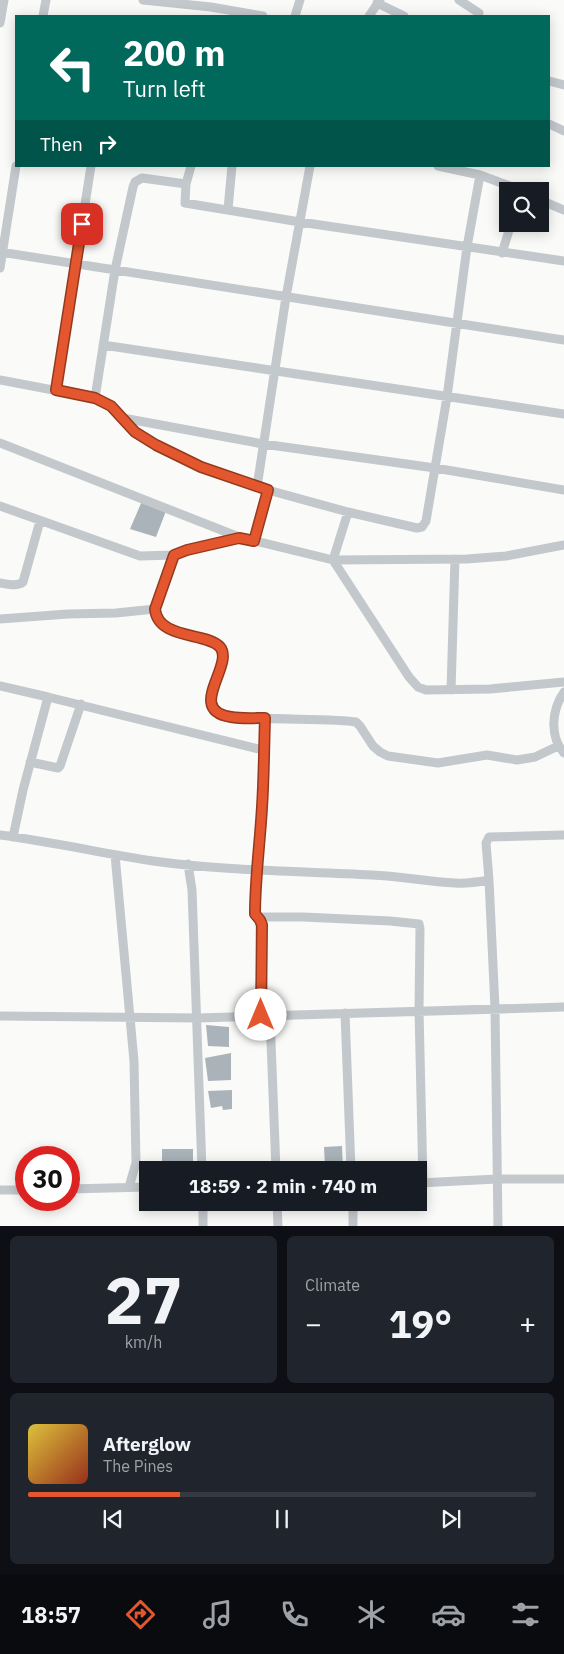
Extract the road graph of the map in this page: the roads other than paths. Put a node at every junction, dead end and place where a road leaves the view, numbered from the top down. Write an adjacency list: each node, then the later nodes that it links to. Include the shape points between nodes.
1 (4, 0): 15 (street)
2 (46, 0): 9 (street)
3 (148, 0): 8 (street)
4 (300, 0): 11 (street)
5 (459, 0): 14 (street)
6 (379, 2): 12 (street); 13 (street)
7 (223, 5): 8 (street); 10 (street)
8 (211, 12)
9 (43, 15)
10 (245, 15)
11 (295, 15)
12 (370, 15)
13 (401, 15)
14 (478, 15)
15 (0, 23)
16 (550, 81): 17 (street)
17 (564, 85)
18 (550, 124): 19 (street)
19 (564, 131)
20 (16, 167): 35 (street)
21 (91, 167): 38 (street)
22 (191, 167): 28 (street)
23 (232, 167): 30 (street)
24 (310, 167): 32 (street)
25 (443, 167): 26 (street)
26 (480, 175): 27 (street); 34 (street)
27 (499, 182)
28 (186, 184): 30 (street, via 185,203); 40 (street, via 142,178 135,182)
29 (549, 204): 31 (street)
30 (228, 209): 32 (street)
31 (564, 210)
32 (300, 222): 34 (street); 41 (street)
33 (509, 232): 36 (street)
34 (467, 247): 36 (street); 42 (street)
35 (1, 252): 38 (street); 39 (street)
36 (502, 253): 37 (street)
37 (564, 261)
38 (75, 263): 40 (street); 47 (street)
39 (0, 268)
40 (115, 270): 41 (street); 44 (street)
41 (286, 297): 42 (street); 45 (street)
42 (458, 324): 43 (street); 48 (street)
43 (564, 340)
44 (103, 345): 45 (street); 49 (street)
45 (274, 370): 48 (street); 53 (street)
46 (0, 380): 47 (street)
47 (56, 390): 49 (street)
48 (447, 397): 50 (street); 54 (street)
49 (95, 398): 51 (street, via 111,406)
50 (564, 414)
51 (123, 418): 53 (street); 55 (street, via 135,432 156,445 201,467)
52 (0, 443): 61 (street)
53 (263, 444): 54 (street); 55 (street)
54 (435, 468): 57 (street); 59 (street, via 426,521 422,527)
55 (256, 487): 56 (street)
56 (268, 490): 59 (street); 62 (street)
57 (564, 490)
58 (0, 506): 60 (street)
59 (348, 512): 66 (street)
60 (40, 521): 64 (street, via 140,556); 67 (street, via 23,582 15,585)
61 (239, 538): 62 (street); 64 (street)
62 (254, 541): 66 (street)
63 (564, 545): 65 (street, via 506,556)
64 (174, 555): 68 (street)
65 (455, 559): 66 (street); 72 (street)
66 (333, 560): 72 (street, via 409,678 426,690)
67 (0, 583)
68 (155, 609): 69 (street); 76 (street, via 155,615 168,628 216,643 221,648 222,663 212,698 216,711 231,717)
69 (0, 619)
70 (564, 682): 72 (street)
71 (0, 686): 74 (street)
72 (451, 690)
73 (564, 692): 77 (street, via 555,712 554,728)
74 (48, 697): 75 (street); 79 (street)
75 (82, 704): 78 (street); 79 (street, via 60,766 52,768)
76 (265, 718): 77 (street, via 356,722 380,752 438,763 488,754 517,760); 78 (street)
77 (561, 749)
78 (264, 750): 85 (street)
79 (30, 762): 82 (street)
80 (0, 835): 82 (street)
81 (564, 835): 86 (street, via 489,837 486,843)
82 (13, 837): 83 (street)
83 (115, 855): 84 (street); 94 (street)
84 (188, 864): 85 (street); 95 (street)
85 (258, 871): 86 (street, via 370,875 456,883); 87 (street, via 255,914)
86 (489, 880): 89 (street)
87 (260, 920): 90 (street, via 268,916 419,924); 93 (street)
88 (564, 1007): 89 (street)
89 (495, 1008): 90 (street); 100 (street)
90 (419, 1010): 91 (street); 99 (street)
91 (345, 1013): 93 (street); 98 (street)
92 (0, 1016): 94 (street)
93 (266, 1016): 95 (street); 97 (street)
94 (130, 1017): 95 (street); 103 (street, via 136,1163)
95 (198, 1018): 96 (street)
96 (202, 1161)
97 (275, 1161)
98 (351, 1161)
99 (420, 1161)
100 (497, 1179): 101 (street); 102 (street); 114 (street)
101 (564, 1179)
102 (427, 1183)
103 (129, 1187): 104 (street); 105 (street)
104 (139, 1187)
105 (80, 1189)
106 (0, 1190): 107 (street)
107 (15, 1190)
108 (203, 1211): 111 (street)
109 (277, 1211): 112 (street)
110 (353, 1211): 113 (street)
111 (203, 1226)
112 (278, 1226)
113 (354, 1226)
114 (498, 1226)

